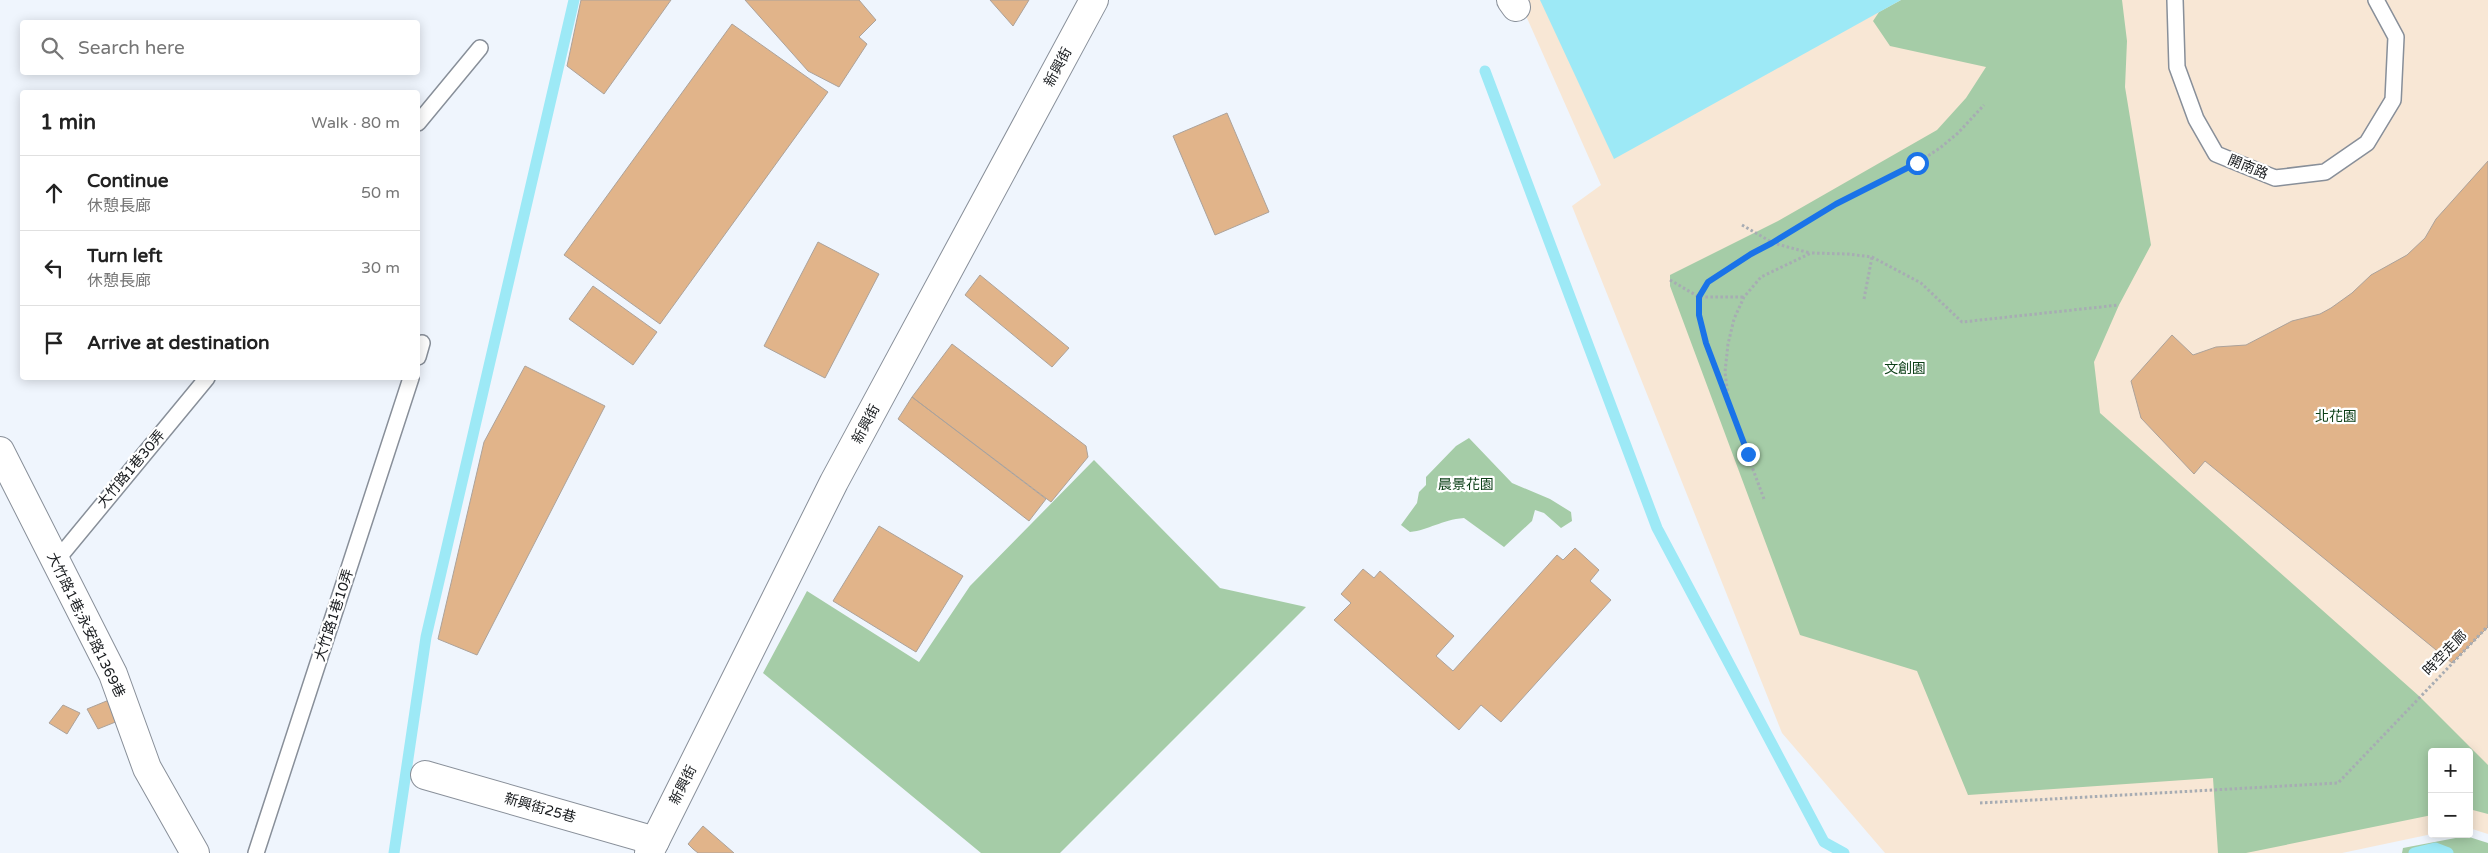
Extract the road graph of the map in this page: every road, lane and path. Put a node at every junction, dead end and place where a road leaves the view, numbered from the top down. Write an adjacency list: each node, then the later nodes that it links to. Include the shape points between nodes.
1 (1094, 0): 25 (street, 新興街, via 834,482)
2 (2175, 0): 3 (lane, 開南路, via 2177,67 2196,119 2216,154 2275,178 2325,172 2367,144 2393,100 2396,37)
3 (2376, 0)
4 (480, 48): 6 (lane)
5 (1984, 106): 8 (path, via 1958,133 1917,163 1836,204)
6 (420, 121)
7 (1742, 225): 8 (path)
8 (1772, 243): 9 (path); 12 (path, via 1708,282)
9 (1811, 253): 10 (path); 13 (path, via 1761,277)
10 (1872, 257): 14 (path); 15 (path, via 1921,283 1962,322)
11 (1670, 280): 12 (path)
12 (1699, 297): 13 (path); 18 (path, via 1699,315 1706,343)
13 (1744, 297): 18 (path, via 1728,344 1725,372)
14 (1864, 299)
15 (2119, 305)
16 (205, 380): 21 (lane, 大竹路1巷30弄)
17 (410, 380): 27 (lane, 大竹路1巷10弄)
18 (1728, 399): 20 (path)
19 (0, 452): 21 (street, 大竹路1巷;永安路1369巷)
20 (1764, 499)
21 (56, 561): 26 (street, 大竹路1巷;永安路1369巷, via 113,674 147,768)
22 (2488, 626): 24 (path, 時空走廊, via 2338,783)
23 (425, 775): 25 (street, 新興街25巷)
24 (1980, 803)
25 (652, 847)
26 (195, 853)
27 (256, 853)

